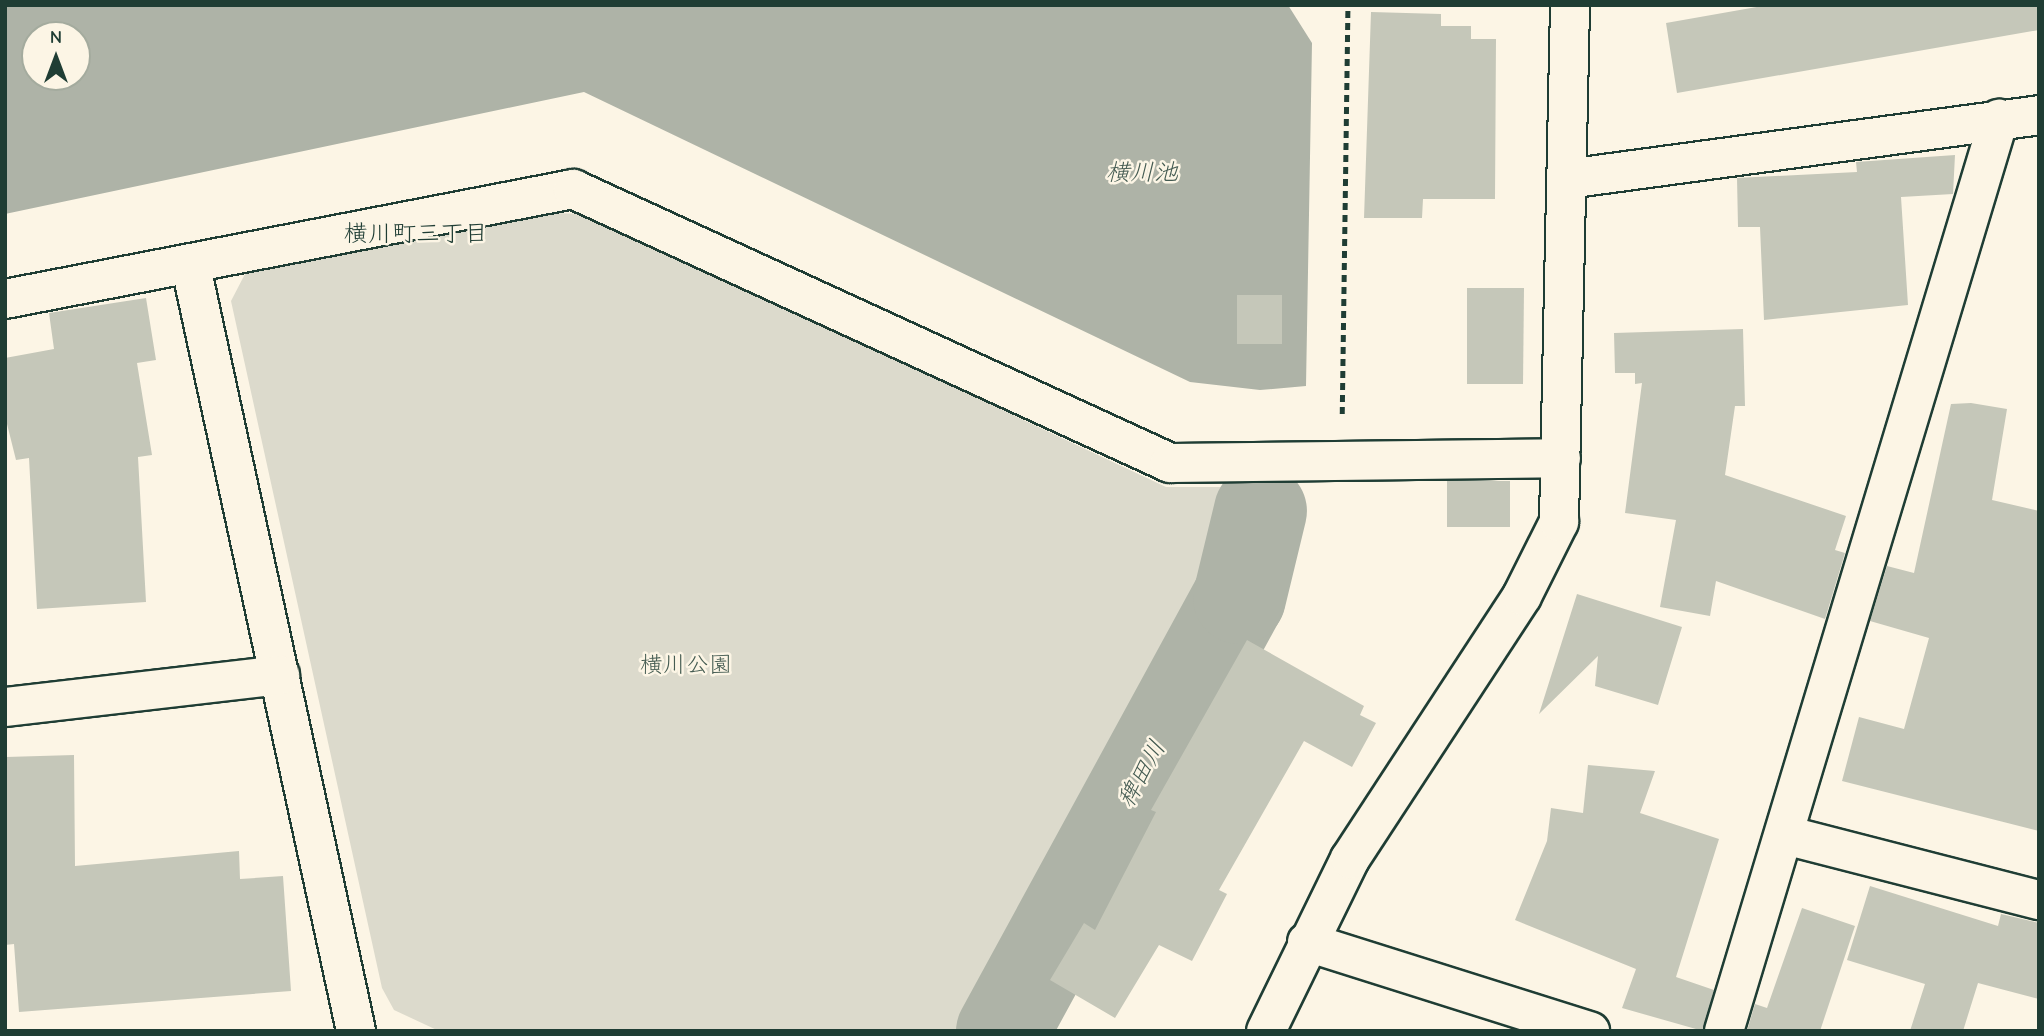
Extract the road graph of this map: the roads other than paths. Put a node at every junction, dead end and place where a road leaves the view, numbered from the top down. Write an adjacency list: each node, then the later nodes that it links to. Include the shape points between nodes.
1 (1570, 5): 4 (street)
2 (2039, 115): 3 (street)
3 (1999, 119): 4 (street); 10 (street)
4 (1567, 179): 7 (street)
5 (191, 267): 6 (street); 7 (street, via 573,189 1170,463); 8 (street)
6 (5, 299)
7 (1561, 458): 12 (street, via 1559,522 1522,596 1350,859)
8 (279, 675): 9 (street); 13 (street)
9 (5, 707)
10 (1785, 835): 11 (street); 16 (street)
11 (2039, 900)
12 (1307, 942): 14 (street); 15 (street)
13 (356, 1031)
14 (1266, 1031)
15 (1590, 1031)
16 (1724, 1031)

